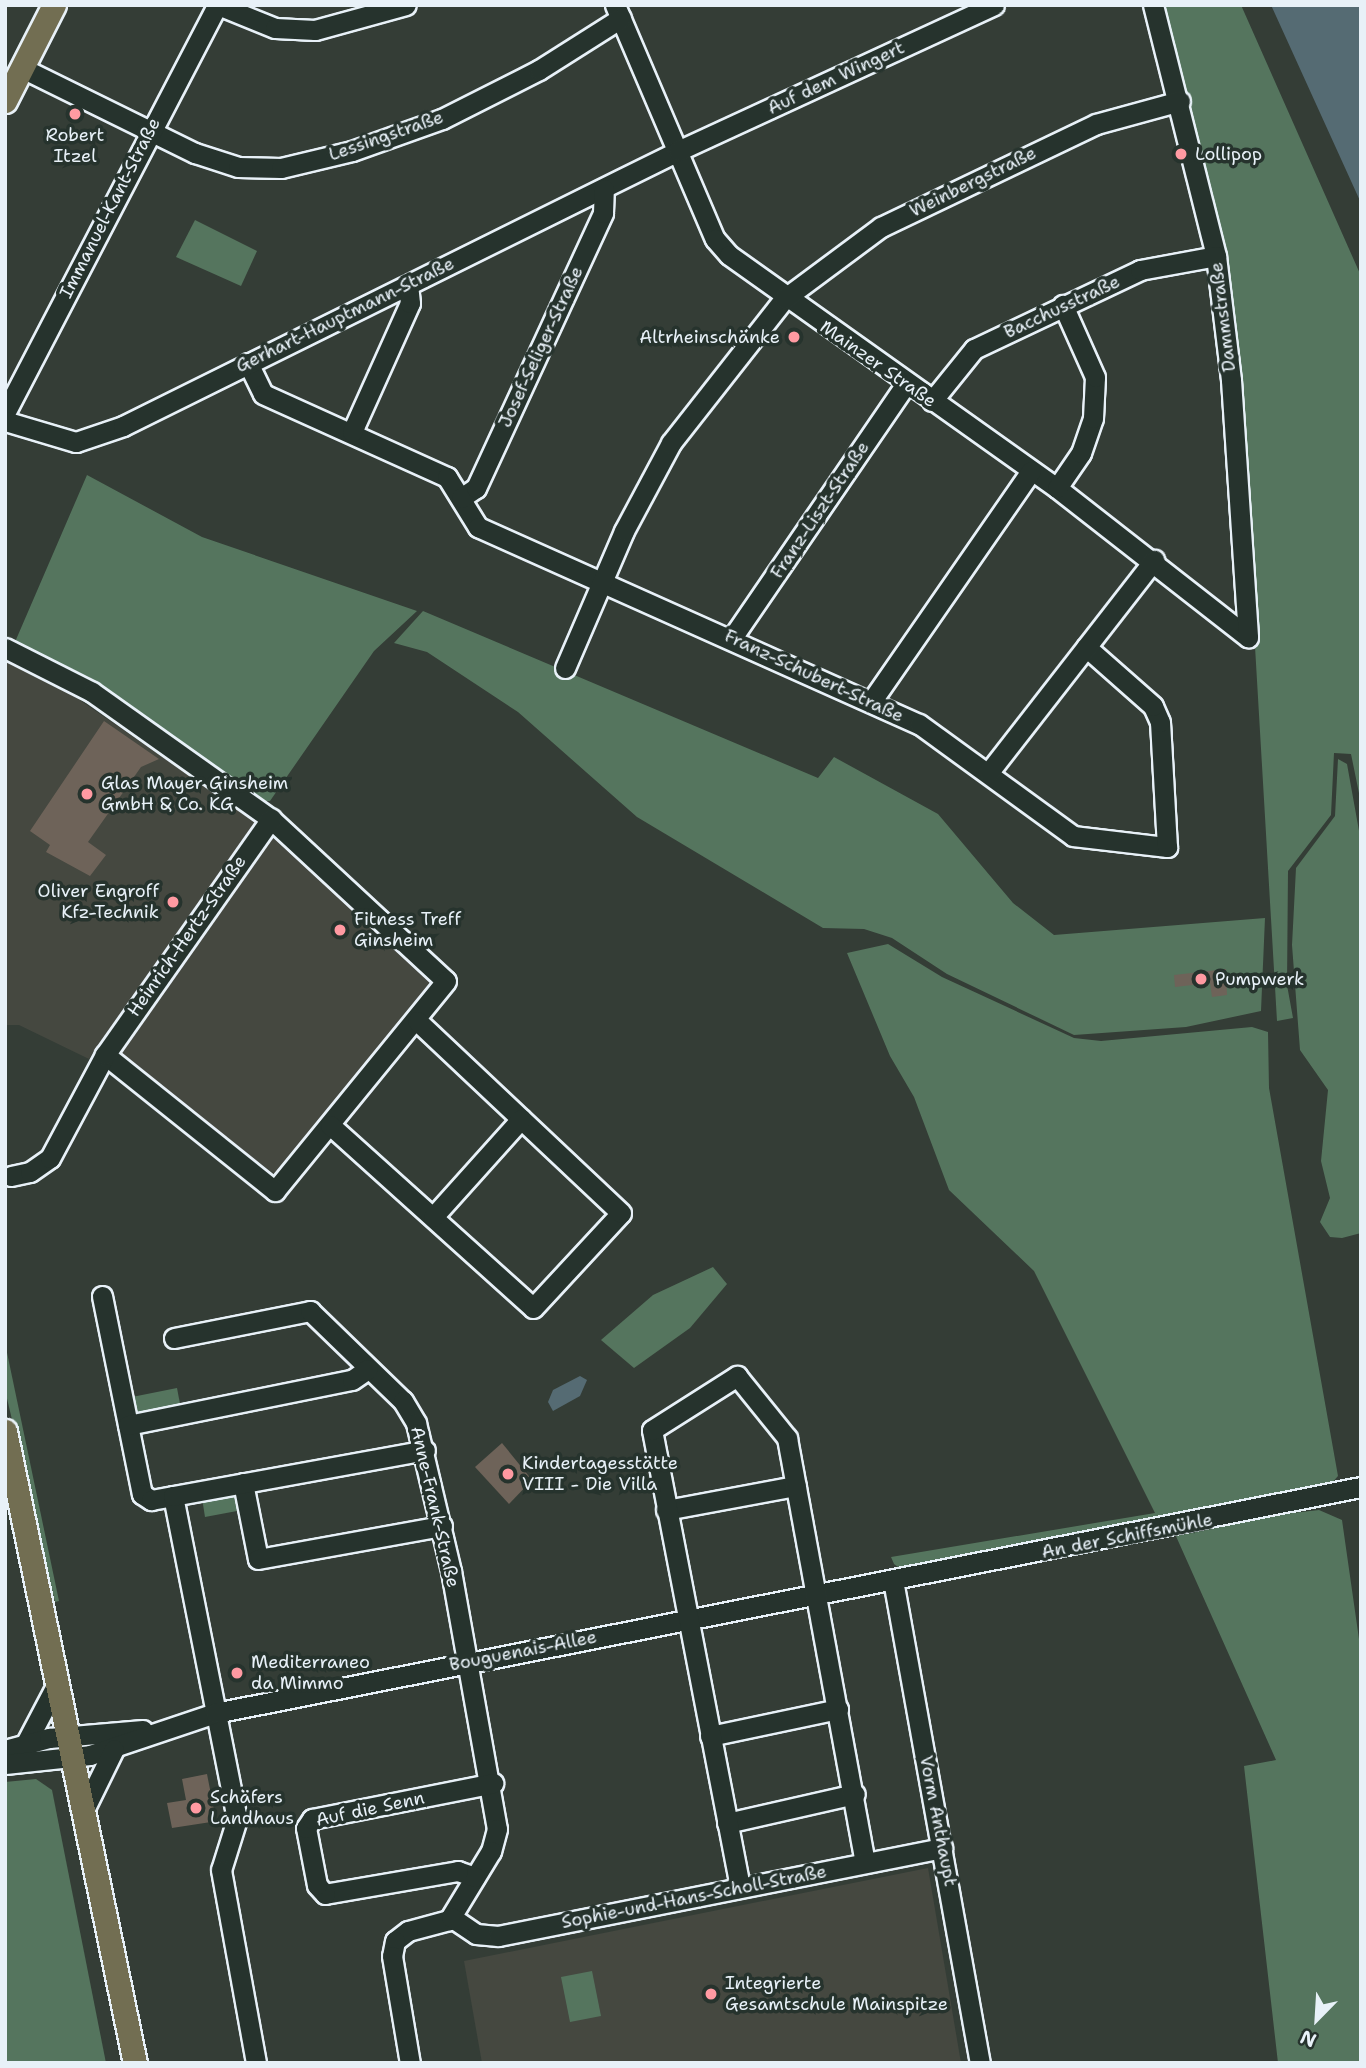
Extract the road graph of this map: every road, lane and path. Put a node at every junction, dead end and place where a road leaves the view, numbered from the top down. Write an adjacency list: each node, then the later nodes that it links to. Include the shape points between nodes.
1 (54, 5): 7 (main road)
2 (218, 5): 3 (street, via 275,28 315,30); 10 (street, Immanuel-Kant-Straße)
3 (406, 5)
4 (994, 5): 11 (street, Auf dem Wingert)
5 (1153, 5): 9 (street, Dammstraße)
6 (618, 12): 10 (street, Lessingstraße, via 539,70 442,119 352,151 281,168 238,167); 11 (street, Mainzer Straße)
7 (22, 68): 8 (main road); 10 (street, Lessingstraße)
8 (5, 101)
9 (1180, 101): 13 (street, Dammstraße); 15 (street, Weinbergstraße, via 1096,124 881,226)
10 (149, 130): 20 (street, Immanuel-Kant-Straße)
11 (678, 151): 12 (street, Gerhart-Hauptmann-Straße); 15 (street, Mainzer Straße, via 715,239)
12 (604, 189): 14 (street, Gerhart-Hauptmann-Straße); 25 (street, Josef-Seliger-Straße, via 603,213 477,488)
13 (1216, 256): 16 (street, Bacchusstraße, via 1140,270); 28 (street, Dammstraße, via 1231,380)
14 (408, 285): 17 (street, Gerhart-Hauptmann-Straße); 22 (street, via 410,303)
15 (784, 299): 18 (street, Mainzer Straße); 27 (street, Weinbergstraße, via 671,443)
16 (1063, 305): 19 (street, Bacchusstraße, via 974,349); 24 (street, via 1095,377 1093,418 1081,453)
17 (248, 363): 21 (street, Gerhart-Hauptmann-Straße, via 123,426 76,442); 22 (street, Franz-Schubert-Straße, via 263,394)
18 (907, 382): 19 (street, Mainzer Straße); 29 (street, Franz-Liszt-Straße)
19 (932, 401): 23 (street, Mainzer Straße)
20 (5, 413)
21 (5, 421)
22 (352, 432): 25 (street, Franz-Schubert-Straße, via 447,477)
23 (1031, 471): 24 (street, Mainzer Straße); 33 (street)
24 (1057, 488): 26 (street, Mainzer Straße)
25 (461, 498): 27 (street, Franz-Schubert-Straße, via 478,527)
26 (1154, 560): 28 (street, Mainzer Straße); 30 (street)
27 (602, 581): 29 (street, Franz-Schubert-Straße); 32 (street, Weinbergstraße)
28 (1248, 636)
29 (732, 638): 33 (street, Franz-Schubert-Straße)
30 (1086, 647): 34 (street); 34 (street, Franz-Schubert-Straße, via 1153,706 1160,722 1167,847 1073,836 1040,817)
31 (5, 648): 35 (street, via 92,692)
32 (565, 668)
33 (871, 702): 34 (street, Franz-Schubert-Straße, via 919,724)
34 (989, 772)
35 (271, 819): 36 (street, via 446,981); 37 (street, Heinrich-Hertz-Straße)
36 (416, 1021): 38 (street); 39 (street)
37 (105, 1055): 39 (street, via 275,1191); 40 (street, Heinrich-Hertz-Straße, via 50,1158)
38 (521, 1119): 41 (street); 41 (street, via 621,1213 533,1308)
39 (330, 1125): 41 (street)
40 (11, 1176)
41 (433, 1217)
42 (102, 1296): 45 (street)
43 (174, 1338): 44 (street, Anne-Frank-Straße, via 310,1311)
44 (368, 1369): 45 (street, via 352,1380); 47 (street, Anne-Frank-Straße, via 403,1401)
45 (128, 1425): 51 (street, via 145,1499)
46 (5, 1431): 58 (main road)
47 (425, 1450): 48 (street); 53 (street, Anne-Frank-Straße)
48 (243, 1483): 51 (street); 53 (street, via 258,1559)
49 (796, 1486): 52 (street); 52 (street, via 787,1438 737,1376 652,1430); 55 (street)
50 (1361, 1487): 54 (street, An der Schiffsmühle)
51 (173, 1496): 60 (street)
52 (666, 1510): 56 (street)
53 (442, 1526): 57 (street, Anne-Frank-Straße)
54 (893, 1580): 55 (street, Bouguenais-Allee); 72 (street, Vorm Anthaupt)
55 (815, 1594): 56 (street, Bouguenais-Allee); 59 (street)
56 (687, 1619): 57 (street, Bouguenais-Allee); 62 (street)
57 (469, 1661): 60 (street, Bouguenais-Allee); 68 (street, Anne-Frank-Straße)
58 (57, 1684): 63 (street); 64 (main road)
59 (838, 1709): 62 (street); 69 (street)
60 (215, 1713): 61 (street, Bouguenais-Allee); 78 (street, via 237,1819 221,1870)
61 (155, 1730): 64 (street, Bouguenais-Allee); 65 (street, Bouguenais-Allee)
62 (710, 1736): 71 (street)
63 (26, 1743): 64 (street); 66 (street)
64 (69, 1747): 65 (street, Bouguenais-Allee); 67 (street); 70 (main road)
65 (114, 1749): 70 (street)
66 (5, 1750)
67 (5, 1763)
68 (492, 1783): 74 (street, Anne-Frank-Straße, via 496,1841); 74 (street, Auf die Senn, via 312,1819 306,1828 317,1885 325,1894 458,1871)
69 (855, 1794): 71 (street); 73 (street)
70 (82, 1815): 77 (main road)
71 (727, 1823): 75 (street)
72 (943, 1848): 73 (street, Sophie-und-Hans-Scholl-Straße); 80 (street, Vorm Anthaupt)
73 (865, 1863): 75 (street, Sophie-und-Hans-Scholl-Straße)
74 (475, 1877): 76 (street, Anne-Frank-Straße)
75 (740, 1887): 76 (street, Sophie-und-Hans-Scholl-Straße, via 498,1936 476,1934)
76 (451, 1917): 79 (street, via 400,1935 393,1949)
77 (135, 2063)
78 (256, 2063)
79 (410, 2063)
80 (980, 2063)

